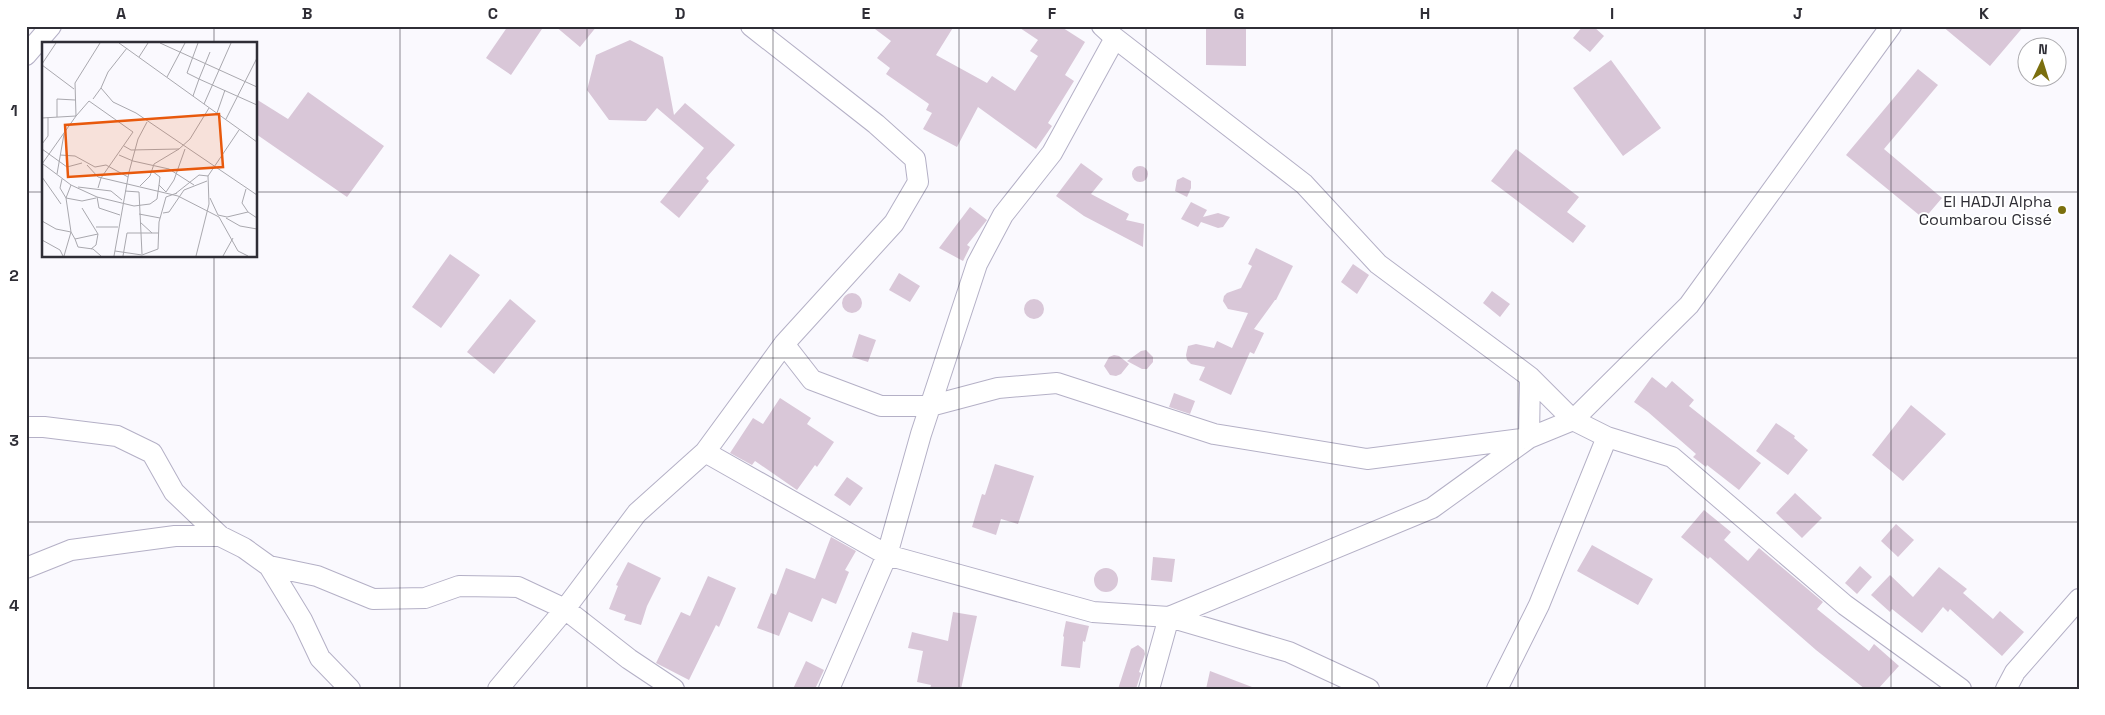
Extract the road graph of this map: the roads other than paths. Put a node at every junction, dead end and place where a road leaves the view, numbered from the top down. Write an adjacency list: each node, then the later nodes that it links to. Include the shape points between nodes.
1 (51, 26): 5 (street)
2 (751, 26): 6 (street, via 876,124 915,159 918,182 894,223)
3 (1891, 26): 9 (street, via 1689,305)
4 (1108, 32): 7 (street, via 1304,184 1378,264); 8 (street, via 1052,152 1003,216 977,264)
5 (26, 56)
6 (784, 344): 8 (street, via 812,380 881,406); 13 (street)
7 (1530, 377): 9 (street); 12 (street)
8 (930, 406): 12 (street, via 998,388 1057,383 1214,434 1367,459); 15 (street)
9 (1573, 420): 11 (street); 12 (street)
10 (26, 427): 14 (street, via 117,436 152,453 174,492)
11 (1607, 437): 27 (street, via 1539,605); 28 (street, via 1672,457 1845,605)
12 (1529, 438): 20 (street, via 1432,508)
13 (705, 452): 15 (street); 19 (street, via 637,513)
14 (220, 536): 16 (street); 17 (street, via 175,536 71,550)
15 (887, 555): 20 (street, via 1093,612); 24 (street)
16 (269, 566): 19 (street, via 317,576 372,599 425,598 459,586 518,587); 21 (street, via 302,620 320,658)
17 (26, 568)
18 (2079, 599): 29 (street, via 2015,672)
19 (565, 609): 22 (street); 23 (street)
20 (1169, 617): 25 (street); 26 (street, via 1289,652)
21 (350, 689)
22 (498, 689)
23 (674, 689)
24 (829, 689)
25 (1149, 689)
26 (1369, 689)
27 (1497, 689)
28 (1961, 689)
29 (2006, 689)

